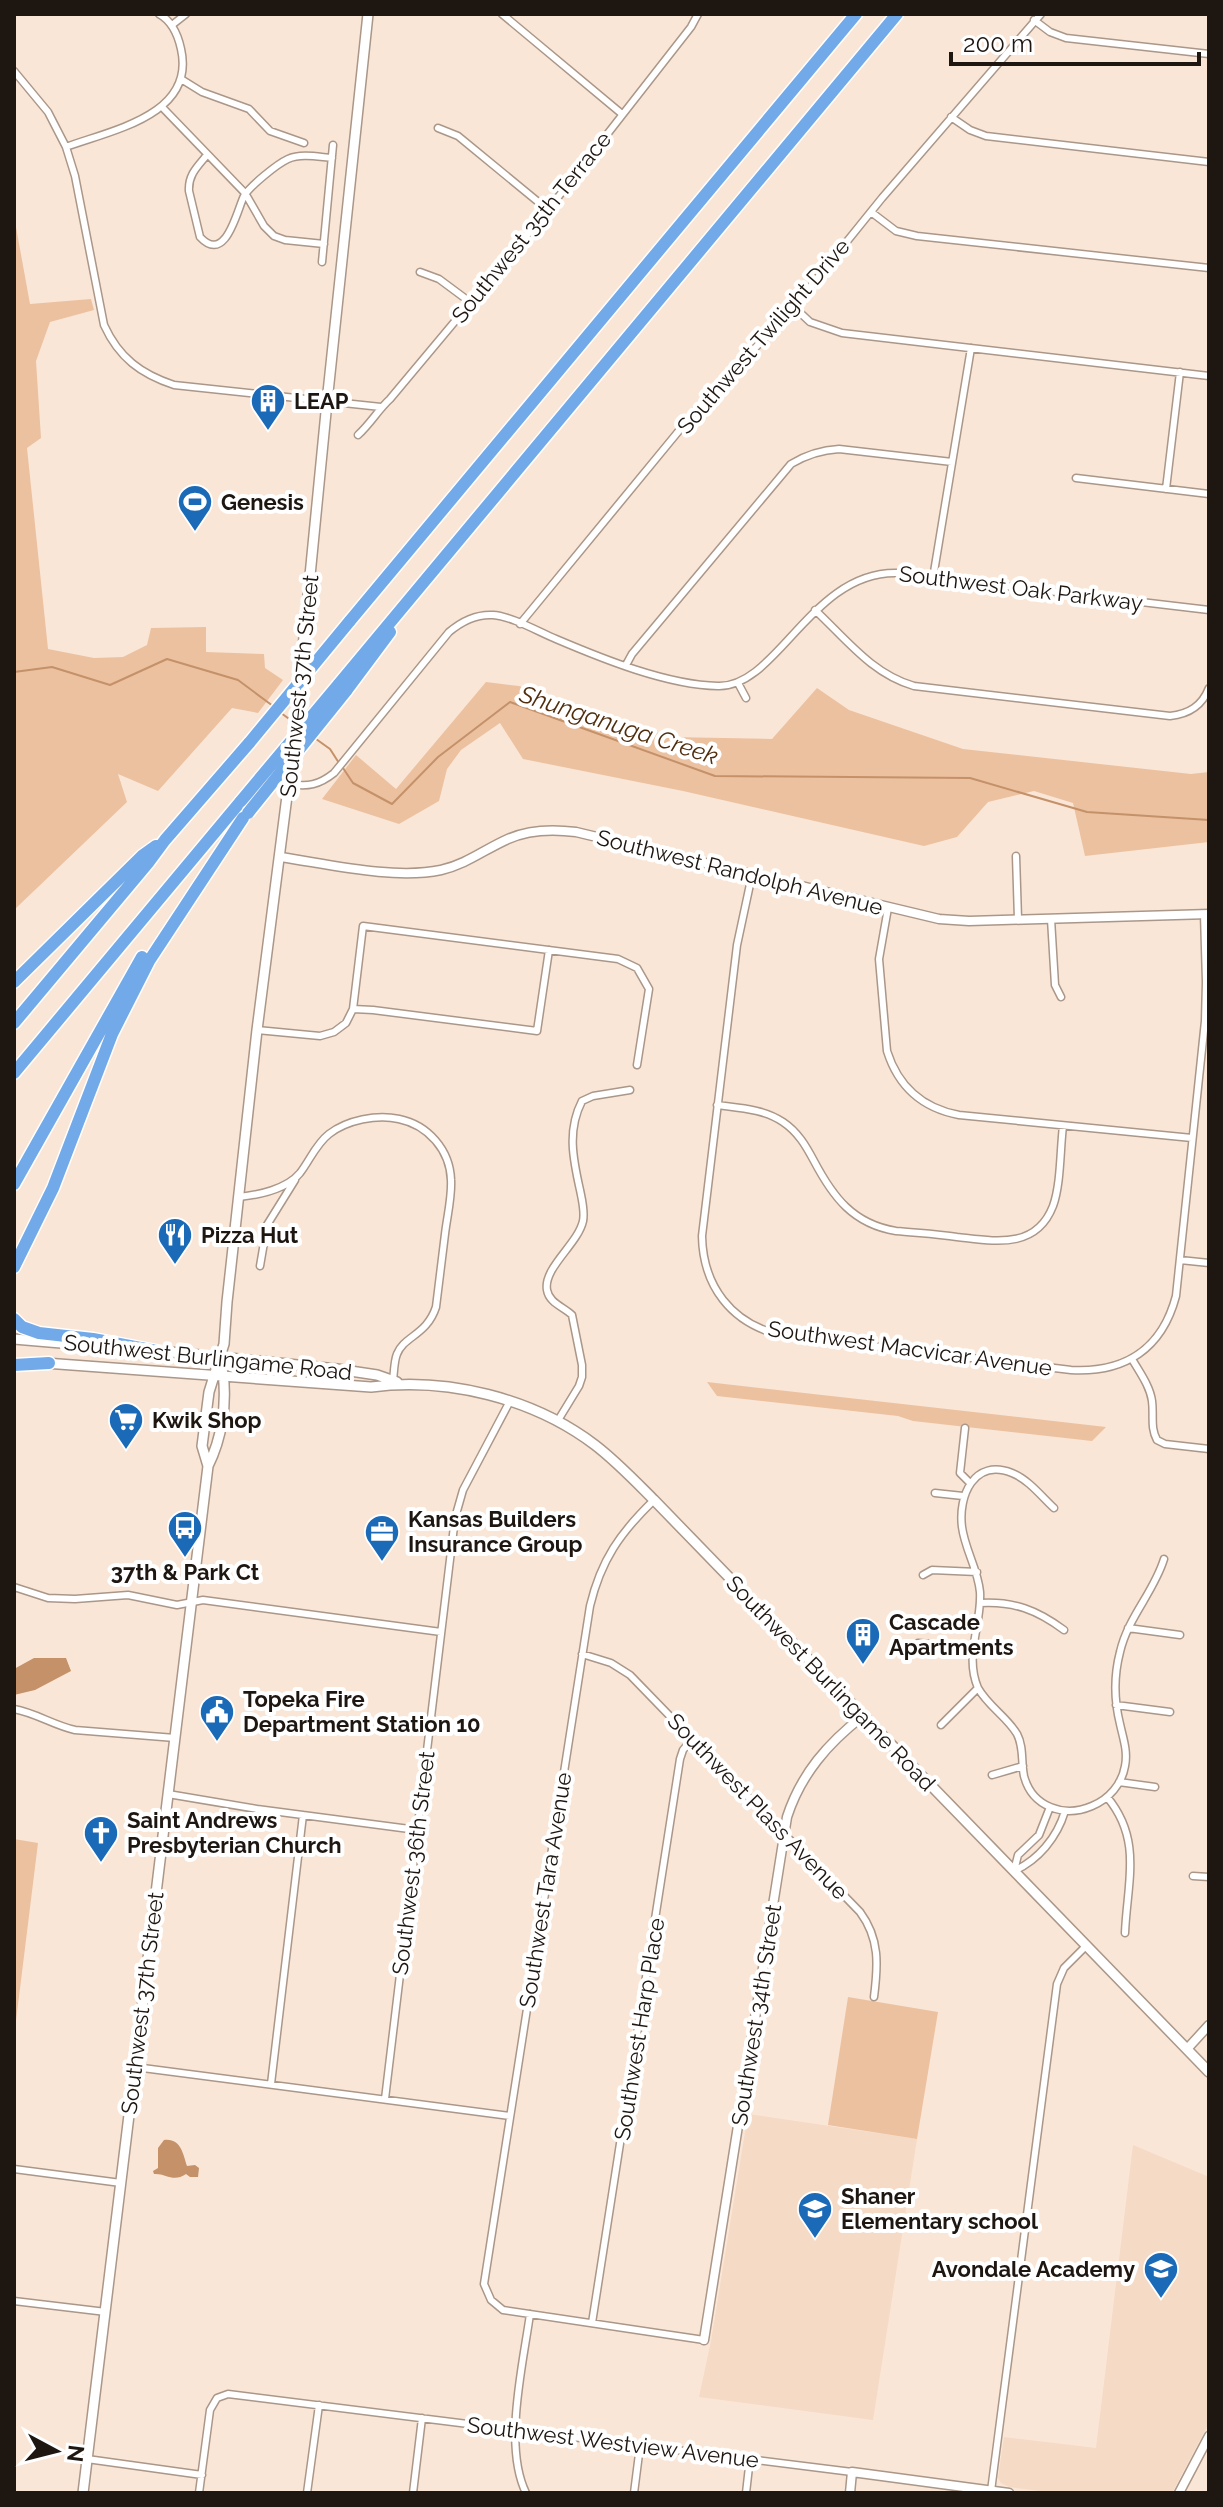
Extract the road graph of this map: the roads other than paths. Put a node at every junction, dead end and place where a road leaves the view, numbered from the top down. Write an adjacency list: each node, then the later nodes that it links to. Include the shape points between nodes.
1 (159, 14): 10 (street)
2 (186, 14): 10 (street)
3 (368, 14): 36 (main road, Southwest 37th Street)
4 (502, 14): 15 (street)
5 (698, 14): 15 (street, Southwest 35th Terrace)
6 (856, 14): 53 (highway, bridge)
7 (897, 14): 52 (highway, bridge, via 412,595)
8 (1041, 14): 9 (street, Southwest Twilight Drive)
9 (1034, 20): 11 (street, via 1066,38); 16 (street, Southwest Twilight Drive)
10 (172, 25): 13 (street, via 183,57)
11 (1209, 54)
12 (14, 71): 20 (street, via 48,112)
13 (181, 79): 14 (street); 18 (street, via 249,109 270,131)
14 (162, 107): 20 (street); 21 (street)
15 (622, 114): 25 (street, Southwest 35th Terrace)
16 (951, 117): 23 (street, via 986,136); 26 (street, Southwest Twilight Drive)
17 (438, 128): 25 (street, via 458,136)
18 (304, 143)
19 (333, 145): 22 (street)
20 (66, 147): 36 (street, via 104,325 129,363 174,385)
21 (207, 155): 24 (street); 24 (street, via 188,184 204,242 220,243 229,233)
22 (332, 158): 24 (street, via 288,159); 27 (street)
23 (1209, 162)
24 (245, 193): 27 (street, via 274,236)
25 (548, 210): 31 (street, Southwest 35th Terrace)
26 (871, 212): 29 (street, via 896,231 917,236); 32 (street, Southwest Twilight Drive)
27 (324, 244): 28 (street)
28 (322, 262)
29 (1209, 268)
30 (420, 272): 31 (street)
31 (470, 302): 37 (street, Southwest 35th Terrace)
32 (794, 307): 33 (street, via 810,322 834,331); 46 (street, Southwest Twilight Drive, via 696,410)
33 (971, 348): 34 (street); 39 (street)
34 (1180, 372): 35 (street); 41 (street)
35 (1209, 376)
36 (327, 402): 37 (street); 51 (main road, Southwest 37th Street)
37 (381, 407): 38 (street, Southwest 35th Terrace)
38 (358, 435)
39 (952, 462): 43 (street); 47 (street, via 839,449 791,464)
40 (1076, 478): 41 (street)
41 (1166, 489): 42 (street)
42 (1209, 494)
43 (933, 578): 44 (street, Southwest Oak Parkway, via 872,575 848,584); 45 (street, Southwest Oak Parkway)
44 (815, 610): 48 (street, Southwest Oak Parkway, via 757,671); 49 (street, via 877,670 914,686 1170,716 1193,709)
45 (1209, 610)
46 (520, 624): 47 (street); 51 (street, via 486,615 454,628 334,773 321,783)
47 (626, 665): 48 (street, via 686,683)
48 (738, 683): 50 (street)
49 (1209, 690)
50 (746, 698)
51 (289, 784): 55 (main road, Southwest 37th Street)
52 (244, 811): 68 (highway); 74 (highway, via 140,960); 79 (highway, via 149,961 112,1034 53,1188)
53 (165, 840): 62 (highway); 65 (highway)
54 (1016, 856): 59 (street)
55 (280, 857): 56 (street, Southwest Randolph Avenue, via 428,873 461,865 510,838 558,830); 66 (main road, Southwest 37th Street)
56 (752, 875): 57 (street, Southwest Randolph Avenue); 70 (street, via 737,945)
57 (888, 908): 59 (street, Southwest Randolph Avenue, via 953,920); 71 (street, via 879,974 887,1051 903,1085 947,1113)
58 (1206, 914): 60 (street, Southwest Randolph Avenue); 72 (street, via 1207,993)
59 (1018, 919): 60 (street, Southwest Randolph Avenue)
60 (1051, 919): 63 (street, via 1055,985)
61 (549, 950): 64 (street, via 537,1031); 64 (street, via 363,926); 67 (street, via 624,960 637,968 649,989)
62 (14, 980)
63 (1061, 997)
64 (353, 1009): 66 (street, via 338,1029 324,1036)
65 (14, 1023)
66 (257, 1030): 75 (main road, Southwest 37th Street)
67 (637, 1065)
68 (14, 1073)
69 (630, 1090): 90 (street, via 582,1101 574,1122 573,1158 583,1221 546,1287 554,1302 572,1315 582,1365 579,1386)
70 (717, 1105): 71 (street, via 754,1109 785,1123 804,1142 834,1197 874,1226 1001,1241 1027,1235 1048,1215 1056,1195); 84 (street, Southwest Macvicar Avenue, via 702,1236 704,1263 716,1291 752,1326 780,1335 1071,1370)
71 (1063, 1126): 72 (street)
72 (1192, 1138): 76 (street)
73 (299, 1174): 75 (street, via 280,1187); 78 (street, via 267,1225); 88 (street, via 330,1134 372,1118 412,1123 429,1133 446,1157 451,1181 436,1307 423,1330 396,1355)
74 (14, 1184)
75 (239, 1197): 83 (main road, Southwest 37th Street)
76 (1180, 1260): 77 (street); 84 (street, via 1168,1319 1153,1342)
77 (1209, 1263)
78 (260, 1266)
79 (14, 1267)
80 (14, 1319): 82 (highway, via 39,1333)
81 (14, 1339): 82 (main road, Southwest Burlingame Road)
82 (156, 1351): 83 (main road, Southwest Burlingame Road)
83 (221, 1357): 87 (main road, Southwest 37th Street); 88 (main road, Southwest Burlingame Road, via 337,1369)
84 (1132, 1359): 92 (street, via 1150,1392 1157,1440)
85 (14, 1362): 86 (highway)
86 (49, 1363): 87 (main road, Southwest Burlingame Road)
87 (219, 1374): 88 (main road, Southwest Burlingame Road, via 371,1387); 93 (main road, Southwest 37th Street, via 209,1392 202,1446); 93 (main road, Southwest 37th Street, via 225,1389 219,1444)
88 (397, 1382): 89 (main road, Southwest Burlingame Road)
89 (510, 1401): 90 (main road, Southwest Burlingame Road); 107 (street, Southwest 36th Street, via 458,1504)
90 (557, 1422): 97 (main road, Southwest Burlingame Road, via 594,1444)
91 (965, 1428): 94 (street, via 960,1473)
92 (1209, 1449)
93 (208, 1466): 103 (main road, Southwest 37th Street)
94 (970, 1483): 96 (street); 98 (street, via 992,1471 1012,1473)
95 (935, 1493): 96 (street)
96 (963, 1496): 100 (street, via 964,1537)
97 (654, 1500): 111 (street, Southwest Tara Avenue, via 619,1537 599,1572); 116 (main road, Southwest Burlingame Road)
98 (1054, 1508)
99 (1164, 1559): 105 (street)
100 (977, 1572): 101 (street, via 932,1570); 104 (street)
101 (923, 1575)
102 (14, 1587): 103 (street, via 48,1598 128,1595 177,1605)
103 (191, 1602): 107 (street); 118 (main road, Southwest 37th Street)
104 (980, 1603): 106 (street, via 1024,1606); 110 (street)
105 (1128, 1628): 108 (street); 113 (street, via 1116,1673)
106 (1064, 1630)
107 (441, 1632): 129 (street, Southwest 36th Street)
108 (1180, 1635)
109 (918, 1643): 110 (street)
110 (972, 1647): 112 (street)
111 (582, 1654): 119 (street, Southwest Plass Avenue, via 621,1668); 143 (street, Southwest Tara Avenue)
112 (978, 1688): 117 (street); 120 (street, via 1016,1733)
113 (1116, 1705): 115 (street); 122 (street, via 1126,1755)
114 (14, 1709): 118 (street, via 75,1730)
115 (1170, 1712)
116 (863, 1716): 130 (street, Southwest 34th Street, via 808,1772 792,1801); 131 (main road, Southwest Burlingame Road)
117 (941, 1725)
118 (175, 1738): 124 (main road, Southwest 37th Street)
119 (692, 1739): 130 (street, Southwest Plass Avenue); 149 (street, Southwest Harp Place, via 680,1759)
120 (1023, 1766): 121 (street); 126 (street, via 1031,1792)
121 (992, 1775)
122 (1119, 1782): 123 (street); 125 (street)
123 (1155, 1787)
124 (168, 1794): 128 (street); 139 (main road, Southwest 37th Street)
125 (1107, 1797): 127 (street, via 1087,1808); 134 (street, via 1122,1819 1131,1852)
126 (1050, 1807): 127 (street); 131 (street, via 1039,1835 1018,1855)
127 (1065, 1811): 131 (street, via 1050,1842 1028,1865)
128 (303, 1815): 129 (street); 141 (street)
129 (417, 1830): 142 (street, Southwest 36th Street)
130 (784, 1833): 136 (street, Southwest Plass Avenue, via 866,1920 878,1956); 150 (street, Southwest 34th Street)
131 (1014, 1871): 135 (main road, Southwest Burlingame Road)
132 (1193, 1876): 133 (street)
133 (1209, 1877)
134 (1125, 1933)
135 (1086, 1946): 138 (main road, Southwest Burlingame Road); 161 (street, via 1064,1968 1057,1984)
136 (874, 1997)
137 (1209, 2025): 138 (street)
138 (1187, 2049): 140 (main road, Southwest Burlingame Road)
139 (135, 2067): 141 (street); 145 (main road, Southwest 37th Street)
140 (1209, 2072)
141 (271, 2084): 142 (street)
142 (385, 2099): 143 (street)
143 (510, 2116): 148 (street, Southwest Tara Avenue, via 485,2277 489,2297 503,2310)
144 (14, 2169): 145 (street)
145 (121, 2183): 147 (main road, Southwest 37th Street)
146 (14, 2301): 147 (street)
147 (106, 2312): 157 (main road, Southwest 37th Street)
148 (530, 2314): 149 (street); 153 (street)
149 (592, 2323): 150 (street)
150 (704, 2340)
151 (319, 2405): 152 (street, Southwest Westview Avenue); 159 (street, Southwest Westview Avenue, via 232,2394 217,2398 210,2410); 164 (street)
152 (422, 2418): 153 (street, Southwest Westview Avenue); 165 (street)
153 (515, 2430): 155 (street, Southwest Westview Avenue); 166 (street, via 518,2474)
154 (1209, 2436): 171 (street)
155 (640, 2446): 156 (street, Southwest Westview Avenue); 167 (street)
156 (750, 2458): 158 (street, Southwest Westview Avenue); 168 (street)
157 (87, 2459): 159 (street); 162 (main road, Southwest 37th Street)
158 (852, 2472): 160 (street, Southwest Westview Avenue); 169 (street)
159 (202, 2475): 163 (street)
160 (955, 2490): 161 (street, Southwest Westview Avenue)
161 (991, 2491): 170 (street, Southwest Westview Avenue)
162 (83, 2493)
163 (199, 2493)
164 (307, 2493)
165 (413, 2493)
166 (526, 2493)
167 (634, 2493)
168 (746, 2493)
169 (850, 2493)
170 (1009, 2493)
171 (1179, 2493)

